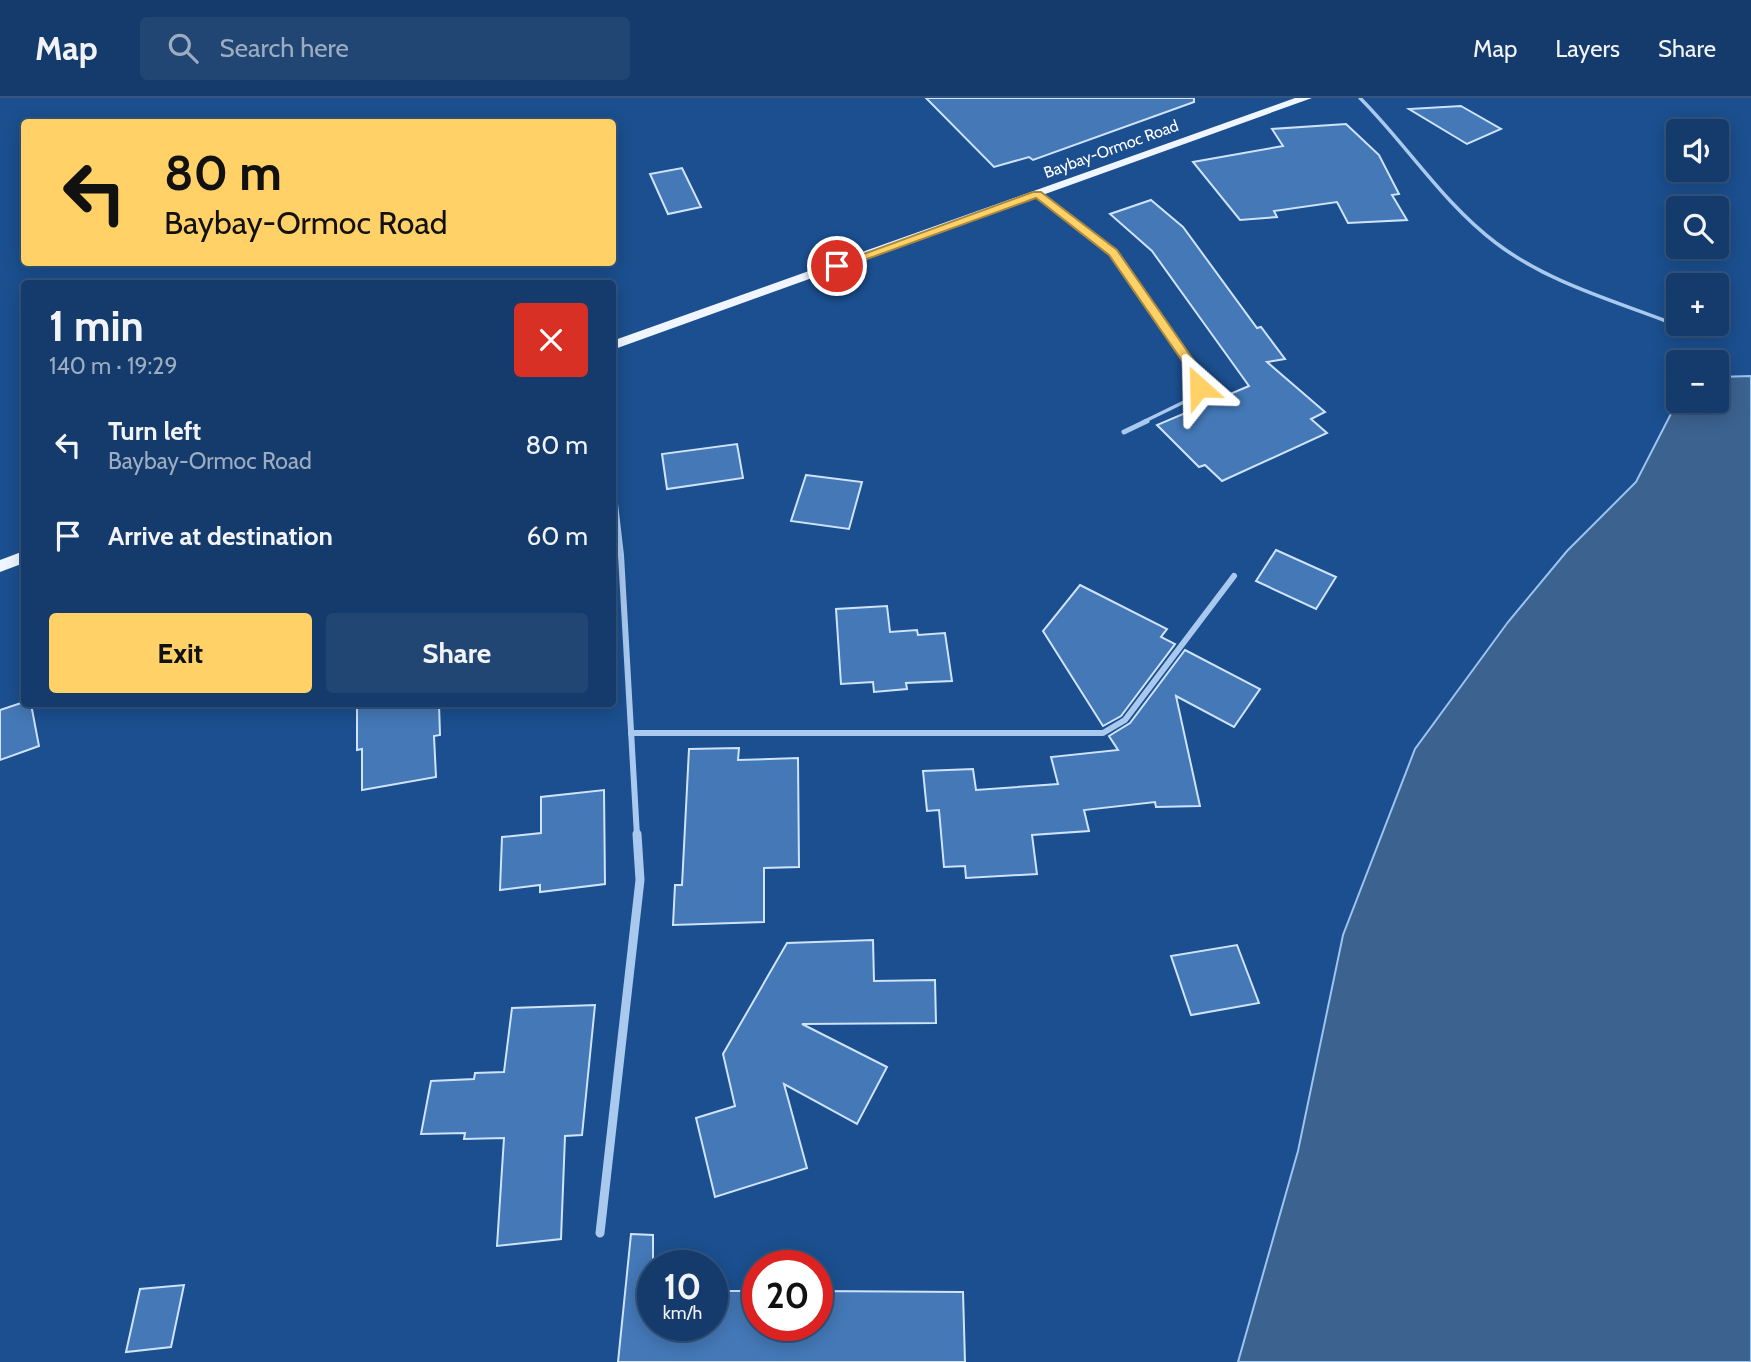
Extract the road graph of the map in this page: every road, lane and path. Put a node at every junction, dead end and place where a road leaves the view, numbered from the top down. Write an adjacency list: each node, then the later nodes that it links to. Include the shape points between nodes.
1 (1306, 98): 3 (main road, Baybay-Ormoc Road)
2 (1360, 98): 4 (lane, via 1450,200 1496,243 1555,279)
3 (1037, 194): 5 (main road, Baybay-Ormoc Road); 6 (lane, via 1113,252 1193,368 1199,387 1184,402)
4 (1666, 321)
5 (616, 345)
6 (1124, 432)
7 (616, 512): 11 (street)
8 (21, 558): 9 (main road)
9 (0, 566)
10 (1234, 576): 11 (street, via 1125,720 1109,731)
11 (631, 733): 12 (street, via 639,897)
12 (600, 1233)

